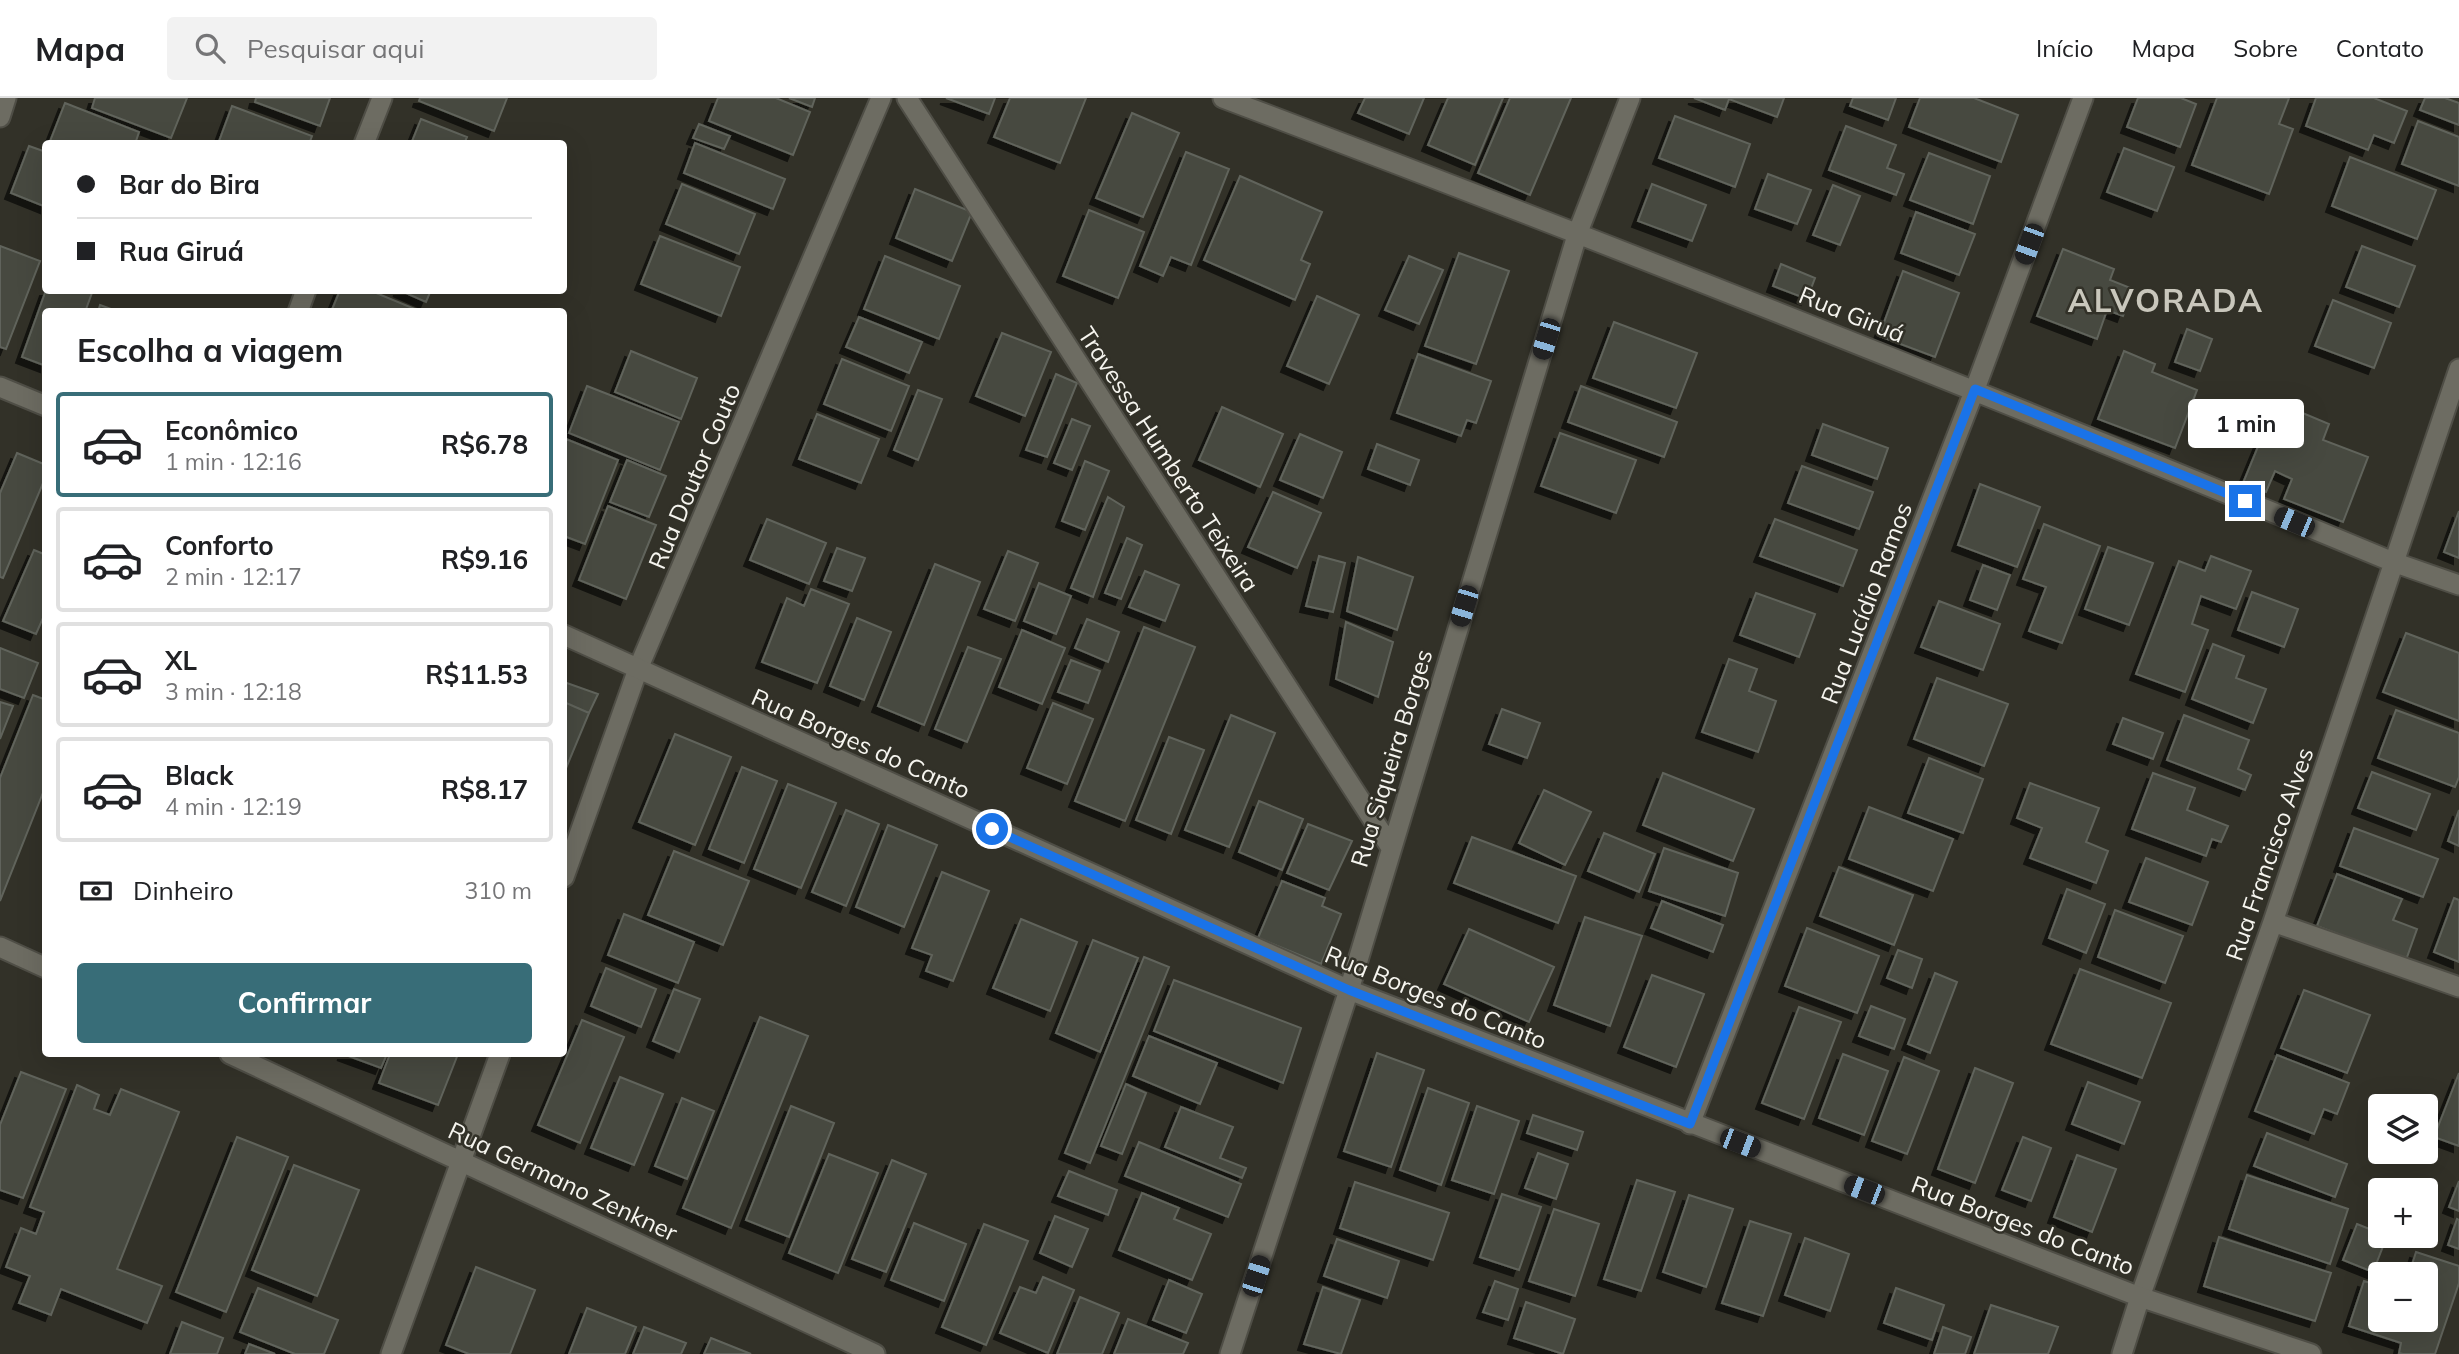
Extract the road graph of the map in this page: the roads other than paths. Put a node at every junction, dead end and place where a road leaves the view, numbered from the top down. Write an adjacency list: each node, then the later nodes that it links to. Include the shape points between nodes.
1 (6, 98): 8 (street)
2 (382, 98): 9 (street)
3 (881, 98): 18 (street, Rua Doutor Couto)
4 (907, 98): 19 (street, Travessa Humberto Teixeira)
5 (1223, 98): 10 (street, Rua Giruá)
6 (1630, 98): 10 (street, Rua Siqueira Borges)
7 (2083, 98): 13 (street, Rua Lucídio Ramos)
8 (0, 117)
9 (366, 140)
10 (1578, 232): 13 (street, Rua Giruá); 19 (street, Rua Siqueira Borges)
11 (2459, 369): 15 (street, Rua Francisco Alves)
12 (0, 387): 14 (street)
13 (1975, 389): 15 (street, Rua Giruá); 28 (street, Rua Lucídio Ramos)
14 (42, 404)
15 (2393, 562): 16 (street, Rua Giruá); 21 (street, Rua Francisco Alves)
16 (2459, 585)
17 (567, 636): 18 (street, Rua Borges do Canto)
18 (638, 669): 20 (street, Rua Doutor Couto); 25 (street, Rua Borges do Canto)
19 (1390, 846): 25 (street, Rua Siqueira Borges)
20 (567, 869)
21 (2273, 922): 24 (street); 30 (street, Rua Francisco Alves)
22 (0, 947): 23 (street)
23 (42, 966)
24 (2459, 987)
25 (1349, 990): 28 (street, Rua Borges do Canto); 33 (street, Rua Siqueira Borges)
26 (237, 1057): 29 (street, Rua Germano Zenkner)
27 (499, 1057): 29 (street)
28 (1690, 1124): 30 (street, Rua Borges do Canto)
29 (461, 1160): 31 (street); 32 (street, Rua Germano Zenkner)
30 (2140, 1297): 34 (street, Rua Francisco Alves); 35 (street, Rua Borges do Canto)
31 (391, 1354)
32 (875, 1354)
33 (1230, 1354)
34 (2122, 1354)
35 (2311, 1354)

